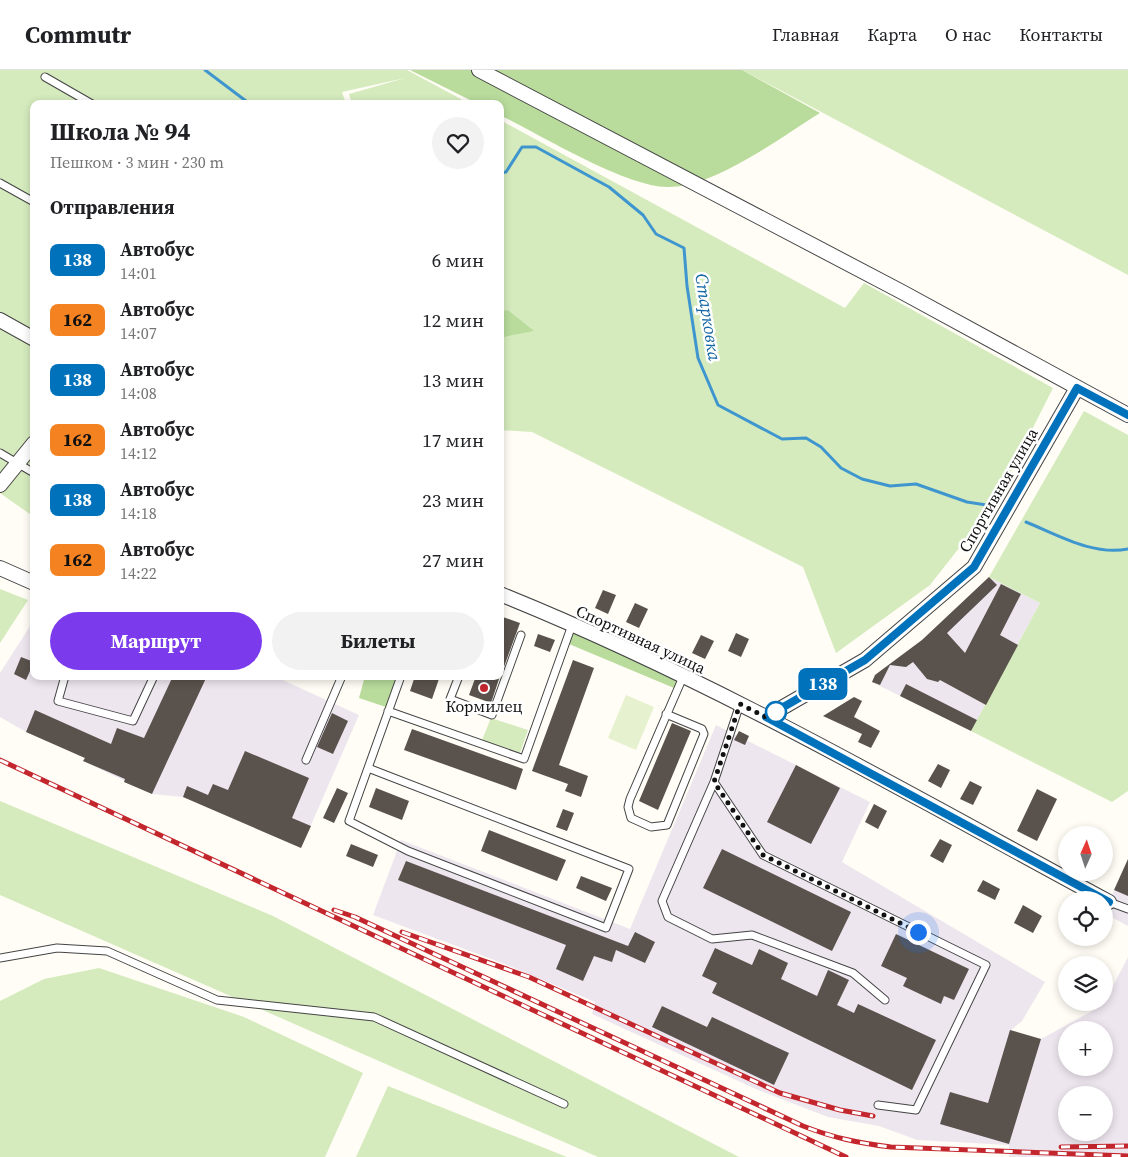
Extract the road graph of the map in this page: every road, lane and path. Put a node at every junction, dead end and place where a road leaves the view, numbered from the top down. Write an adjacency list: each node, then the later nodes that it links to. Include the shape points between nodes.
1 (479, 70): 8 (street, via 902,292)
2 (45, 77): 3 (lane)
3 (85, 100)
4 (0, 183): 5 (lane)
5 (30, 200)
6 (0, 320): 7 (street)
7 (30, 337)
8 (1077, 388): 9 (street); 29 (street, Спортивная улица, via 974,567 865,660)
9 (1128, 415)
10 (30, 448): 12 (street)
11 (0, 453): 12 (lane)
12 (18, 462): 13 (lane); 14 (street)
13 (30, 470)
14 (0, 486)
15 (0, 568): 16 (street)
16 (30, 581)
17 (504, 596): 18 (street, Спортивная улица)
18 (572, 625): 20 (street, Спортивная улица); 27 (lane, via 524,759)
19 (521, 635): 25 (lane, via 492,715 450,700)
20 (683, 677): 26 (street, Спортивная улица); 28 (lane)
21 (64, 680): 22 (lane, via 58,701 133,721)
22 (152, 680)
23 (340, 680): 30 (lane)
24 (400, 680): 27 (lane)
25 (457, 680)
26 (740, 704): 29 (street, Спортивная улица); 32 (lane)
27 (388, 711): 31 (lane)
28 (666, 714): 28 (lane, via 628,807 631,818 651,827 667,825 704,734 702,729)
29 (766, 717): 33 (street, Спортивная улица)
30 (306, 760)
31 (368, 768): 31 (lane, via 348,821 408,852 606,928 629,869)
32 (714, 782): 37 (lane, via 662,901 668,917 712,939 752,935 853,973); 39 (lane, via 763,855 986,966 916,1110)
33 (1089, 891)
34 (1113, 903): 35 (lane)
35 (1128, 909)
36 (0, 958): 38 (lane, via 57,948 106,951 217,1000 374,1017)
37 (885, 1000)
38 (564, 1104)
39 (878, 1105)

